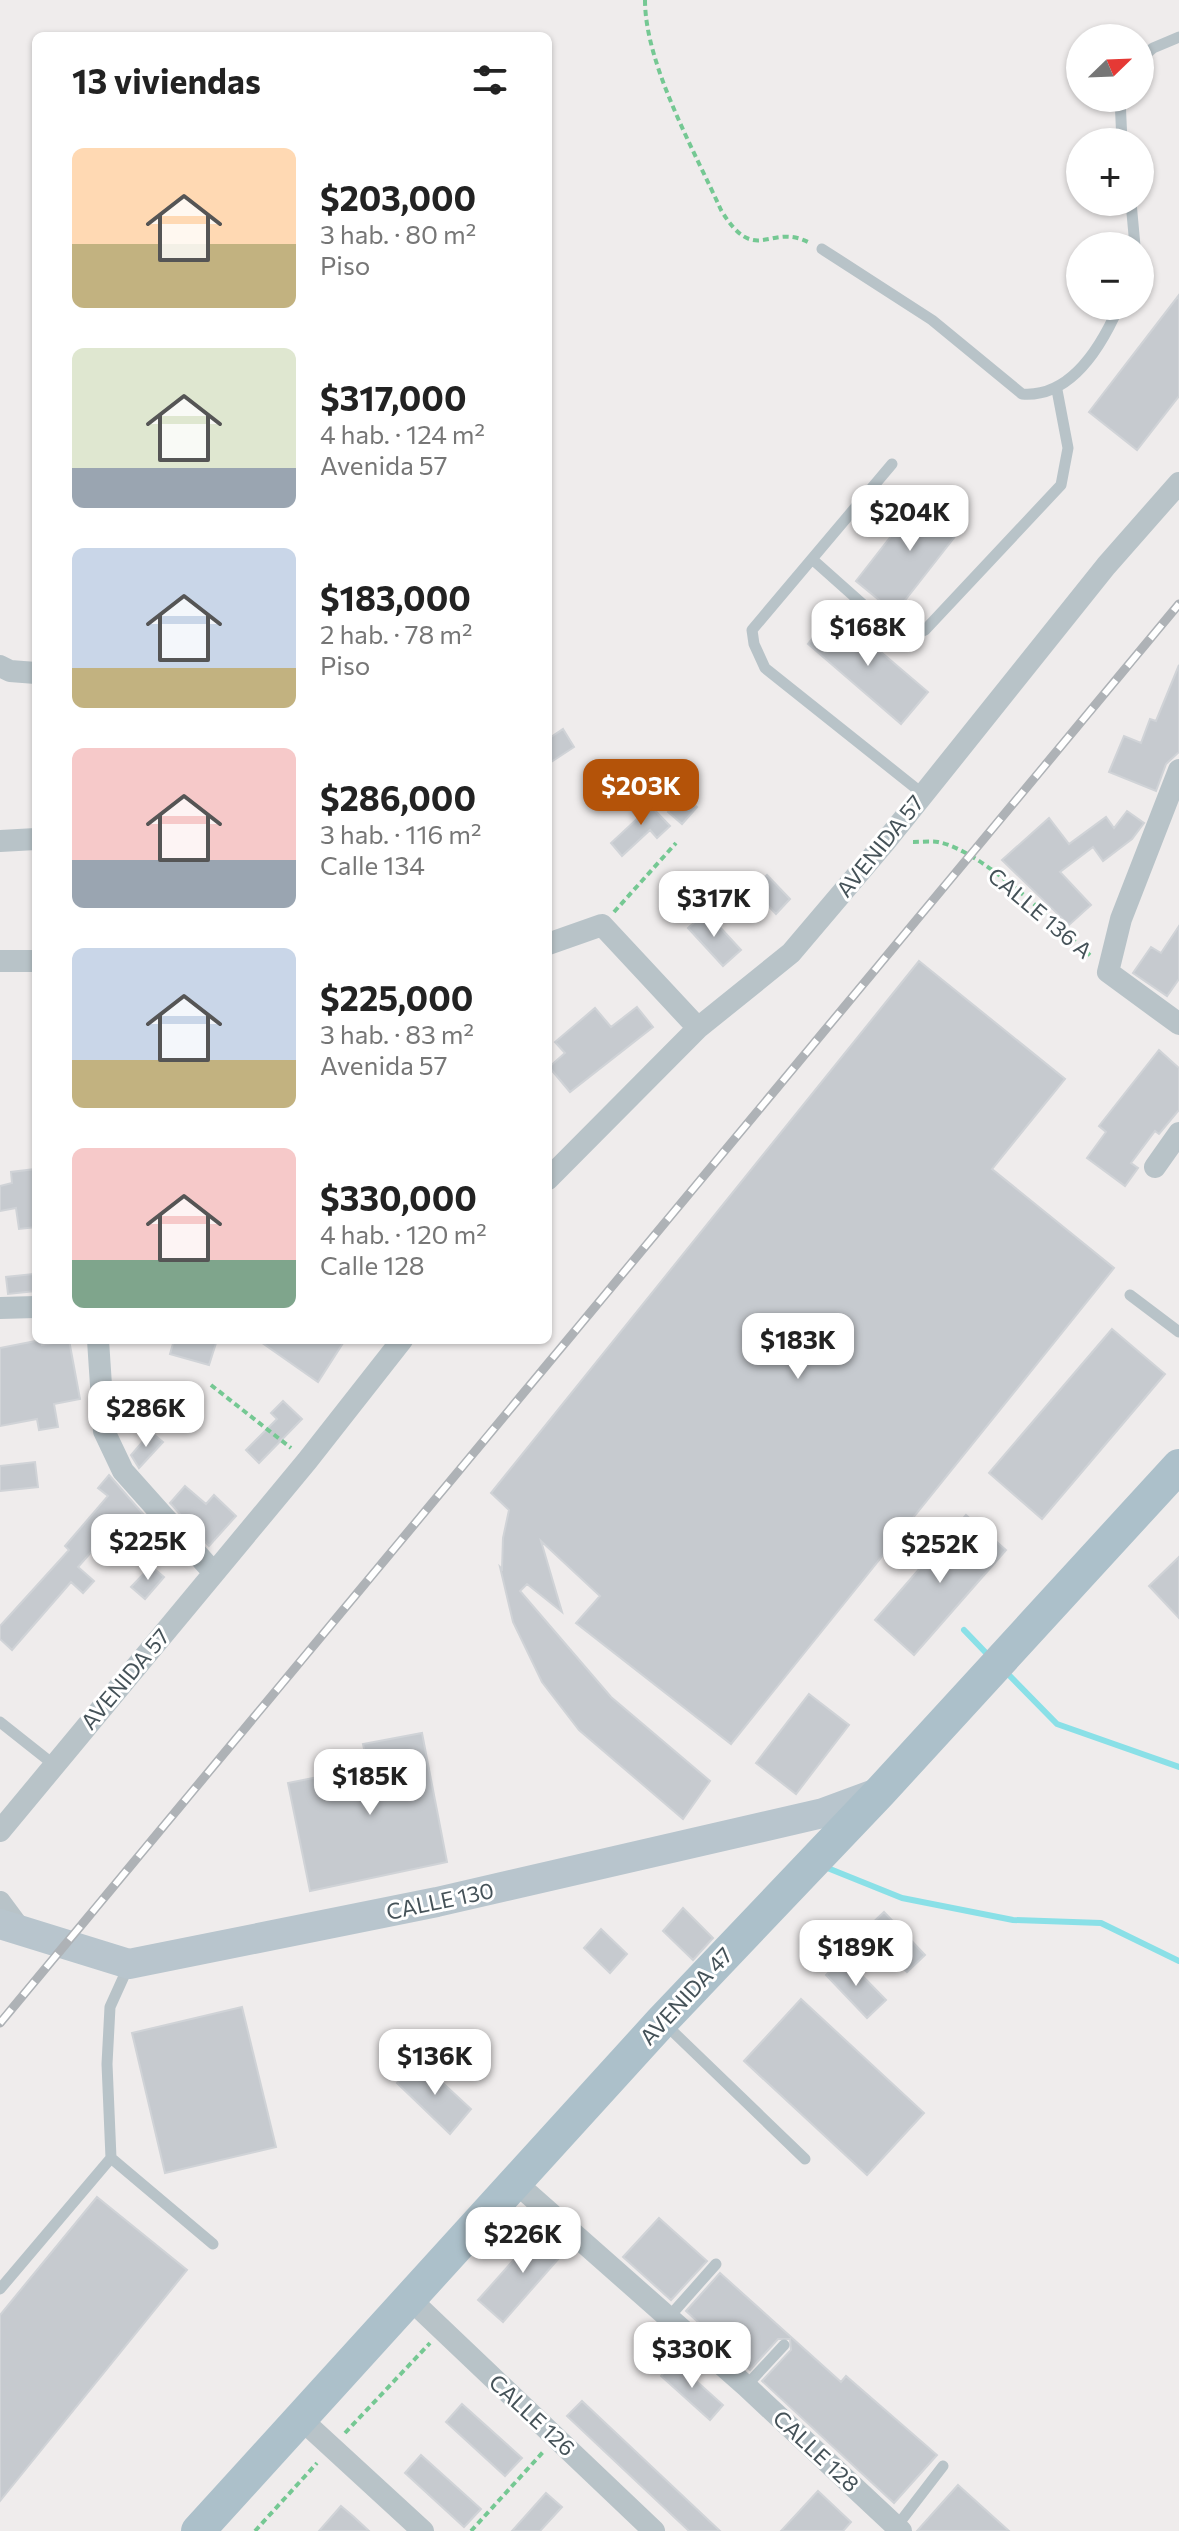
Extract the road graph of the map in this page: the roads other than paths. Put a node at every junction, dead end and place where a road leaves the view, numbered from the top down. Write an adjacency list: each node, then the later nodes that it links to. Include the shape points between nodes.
1 (1179, 37): 2 (lane)
2 (1154, 48)
3 (822, 249): 5 (lane, via 932,320 1022,394)
4 (1113, 320): 5 (lane, via 1107,334)
5 (1057, 390): 8 (lane, via 1068,448 1061,485 925,630 903,640)
6 (892, 464): 8 (lane)
7 (1179, 483): 12 (street, AVENIDA 57)
8 (812, 559): 12 (lane, via 752,630 765,668)
9 (0, 666): 10 (street)
10 (32, 673)
11 (1179, 770): 18 (street, CALLE 136 A, via 1121,919 1108,972)
12 (923, 794): 19 (street, AVENIDA 57, via 791,953)
13 (32, 839): 14 (street)
14 (0, 841)
15 (552, 943): 19 (street, via 602,925)
16 (0, 961): 17 (street)
17 (32, 961)
18 (1179, 1024)
19 (698, 1028): 22 (street, AVENIDA 57)
20 (1179, 1133): 21 (street)
21 (1155, 1167)
22 (552, 1175)
23 (1130, 1295): 26 (lane)
24 (32, 1307): 25 (street)
25 (0, 1308)
26 (1179, 1332)
27 (98, 1344): 30 (street, via 104,1431 123,1471)
28 (399, 1344): 30 (street, AVENIDA 57)
29 (1179, 1466): 33 (main road, AVENIDA 47)
30 (214, 1573): 32 (street, AVENIDA 57)
31 (0, 1722): 32 (lane)
32 (53, 1764): 34 (street, AVENIDA 57)
33 (880, 1792): 37 (main road, CALLE 130, via 823,1813 468,1895); 38 (main road, AVENIDA 47)
34 (0, 1831)
35 (0, 1902): 36 (street)
36 (12, 1928): 37 (main road, CALLE 130)
37 (129, 1964): 39 (lane, via 110,2007)
38 (662, 2021): 40 (lane); 41 (main road, AVENIDA 47)
39 (111, 2158): 42 (lane); 44 (lane)
40 (805, 2159)
41 (515, 2182): 45 (main road, AVENIDA 47); 46 (street, CALLE 128)
42 (213, 2244)
43 (716, 2264): 46 (lane)
44 (0, 2289)
45 (410, 2299): 49 (main road, AVENIDA 47); 54 (street, CALLE 126)
46 (669, 2317): 48 (street, CALLE 128)
47 (784, 2345): 48 (lane)
48 (746, 2386): 51 (street, CALLE 128)
49 (301, 2419): 52 (main road, AVENIDA 47); 53 (street)
50 (943, 2466): 51 (lane)
51 (899, 2529)
52 (198, 2531)
53 (423, 2531)
54 (654, 2531)

